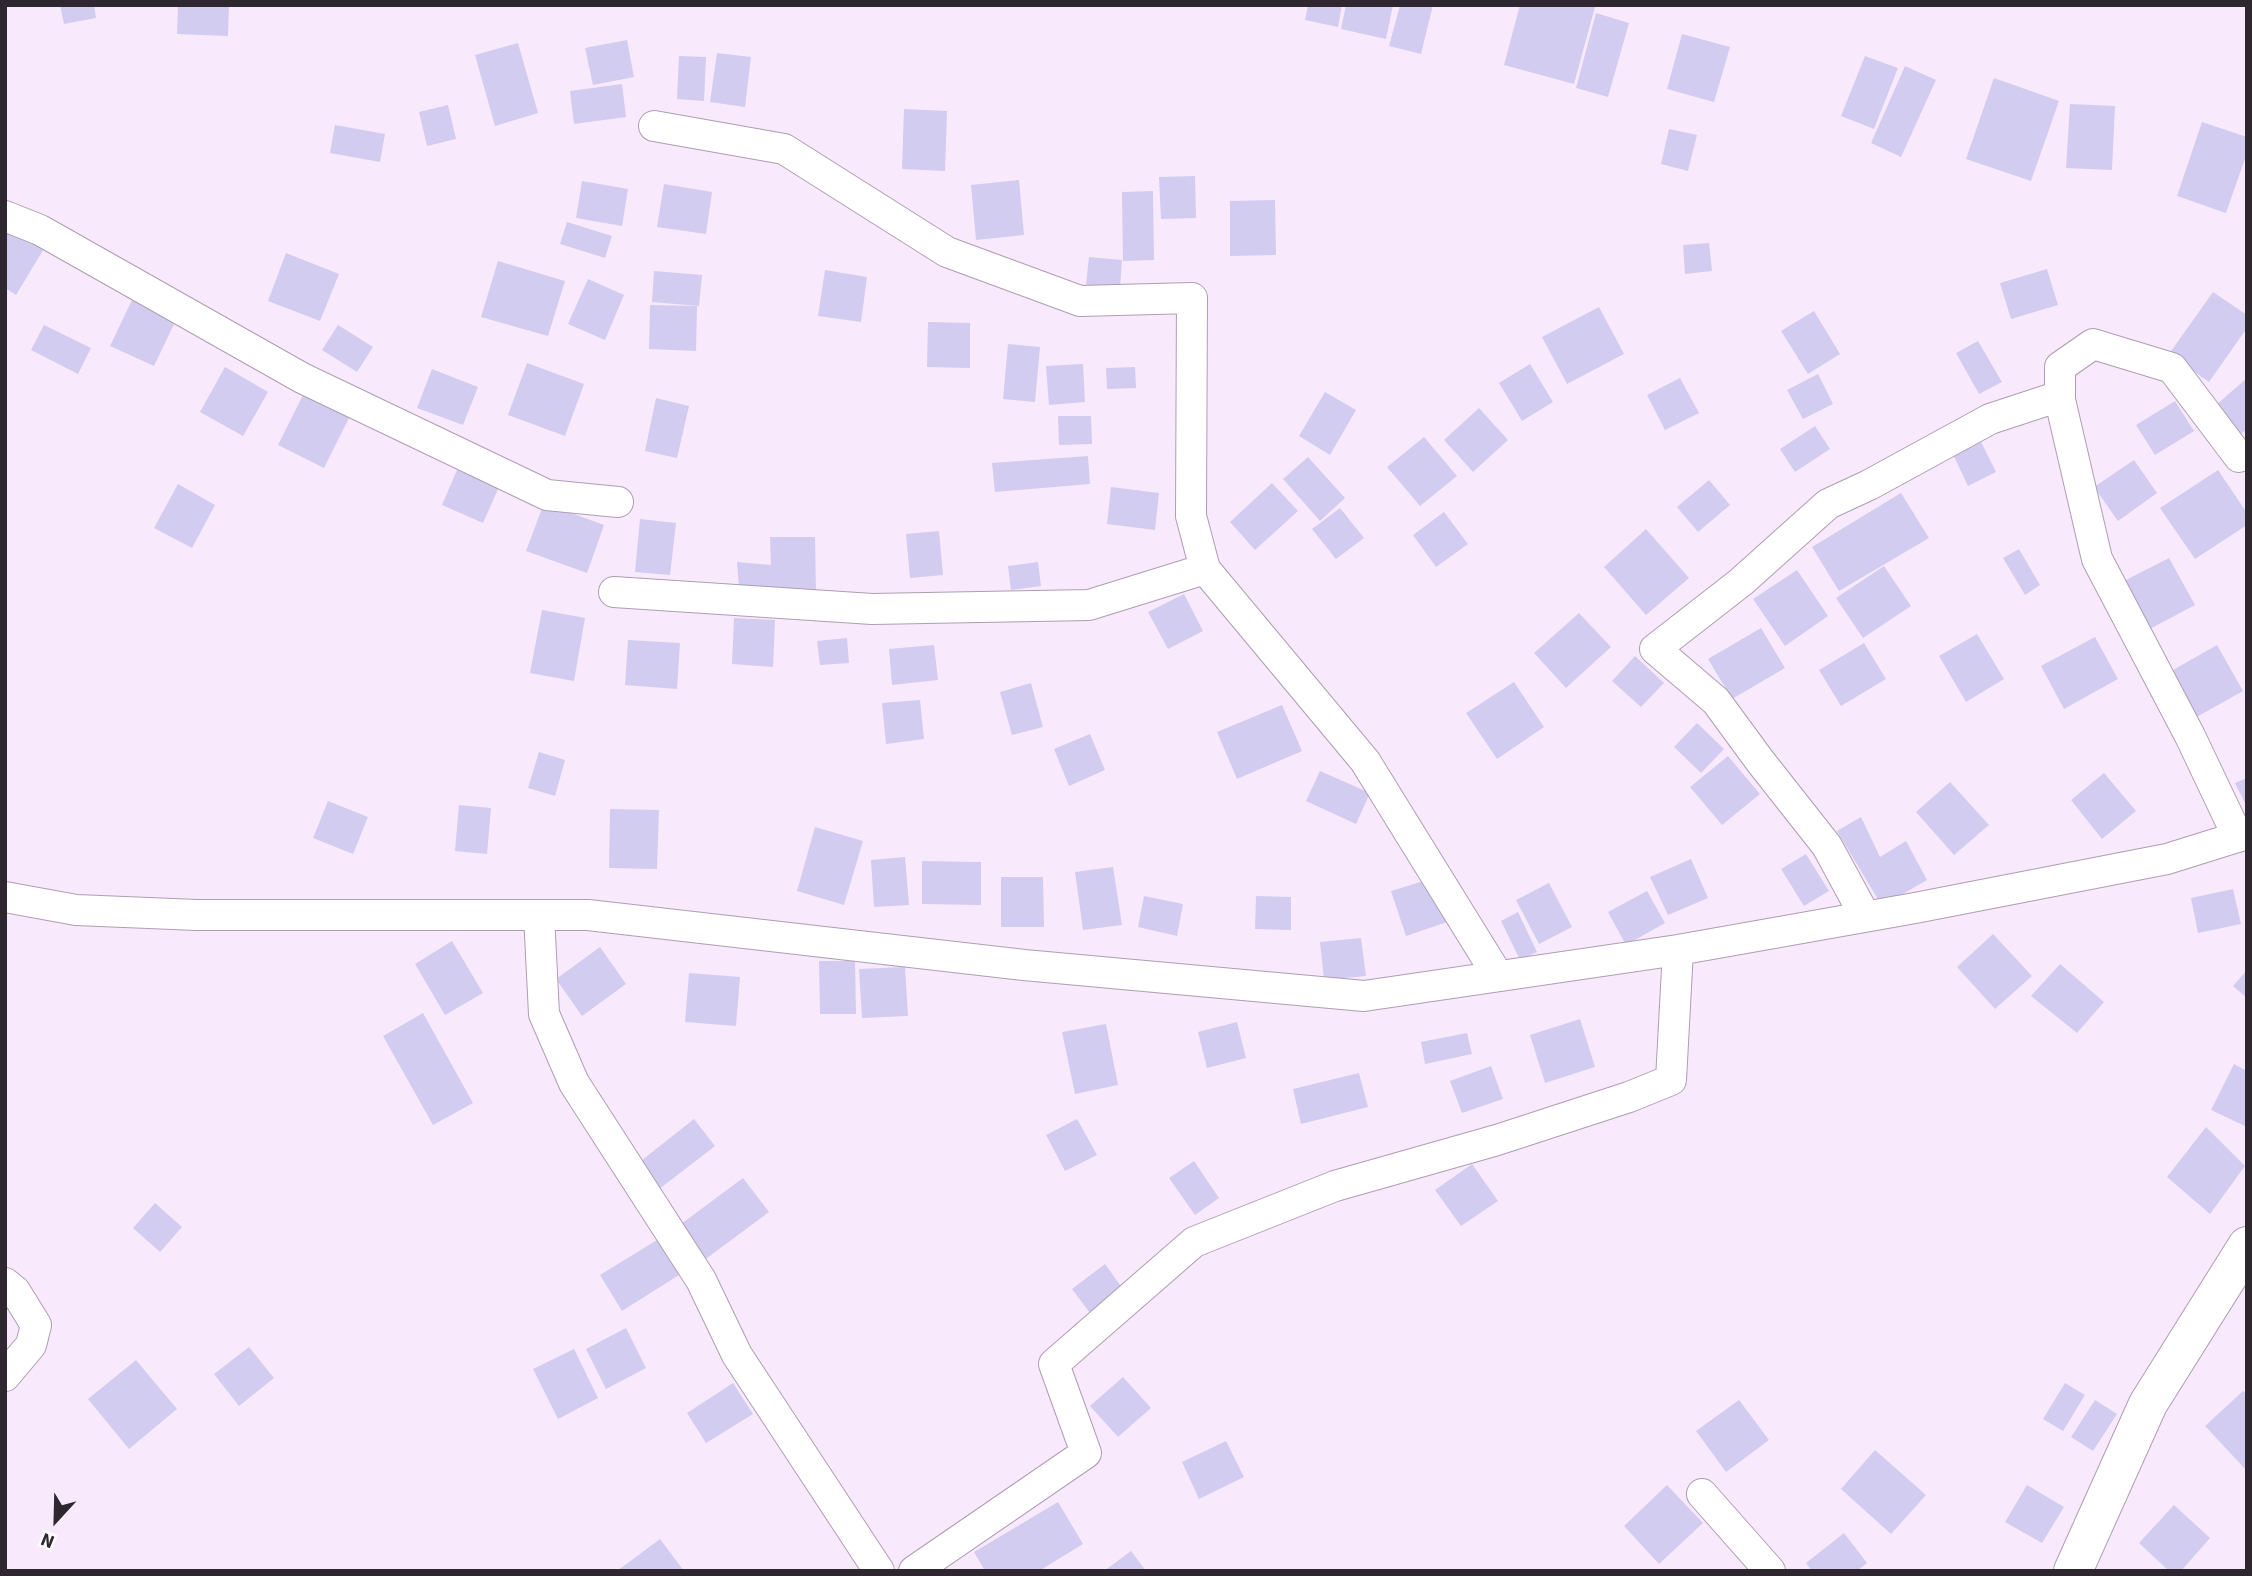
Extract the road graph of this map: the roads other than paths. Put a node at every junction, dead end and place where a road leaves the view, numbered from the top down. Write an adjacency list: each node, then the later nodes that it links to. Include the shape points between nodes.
1 (654, 126): 6 (street, via 784,149 947,252 1080,301 1192,298 1191,516)
2 (5, 216): 5 (street, via 40,230 302,378 547,495)
3 (2060, 396): 4 (street, via 2060,367 2093,344 2172,368); 8 (street, via 2097,559); 11 (street, via 1990,419 1828,504 1741,582 1655,649 1716,701 1827,846)
4 (2239, 457)
5 (618, 502)
6 (1205, 569): 7 (street, via 1089,605 872,609); 13 (street, via 1365,761)
7 (614, 592)
8 (2243, 836): 11 (street, via 2167,859)
9 (5, 897): 10 (street, via 76,909 197,915)
10 (539, 915): 13 (street, via 588,915 1024,965 1364,996); 18 (street, via 544,1014 575,1083 701,1280 737,1355)
11 (1865, 916): 12 (street)
12 (1678, 950): 13 (street); 19 (street, via 1671,1080 1497,1140 1335,1186 1194,1242 1054,1364 1086,1453)
13 (1498, 976)
14 (2247, 1246): 21 (street, via 2148,1404)
15 (5, 1283): 16 (street, via 36,1325 31,1345)
16 (5, 1376)
17 (1702, 1494): 20 (street)
18 (879, 1571)
19 (914, 1571)
20 (1770, 1571)
21 (2073, 1571)

